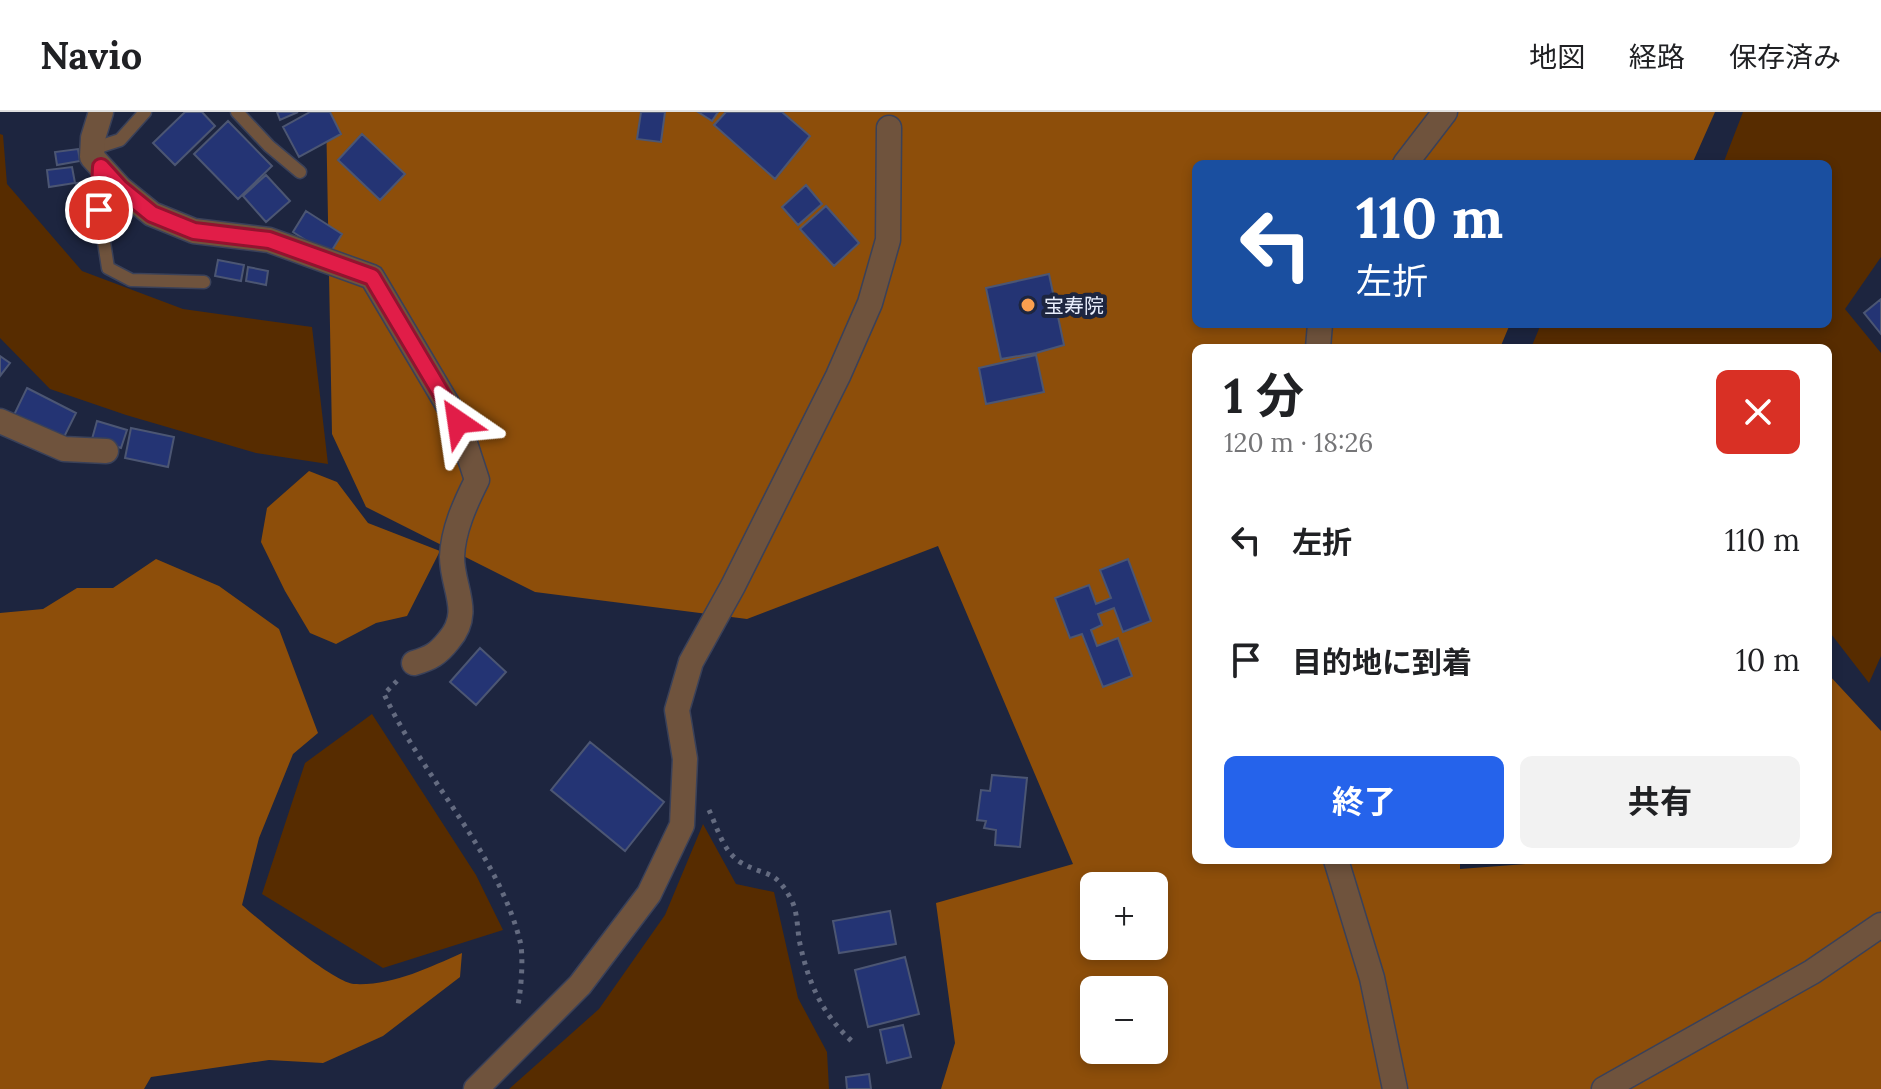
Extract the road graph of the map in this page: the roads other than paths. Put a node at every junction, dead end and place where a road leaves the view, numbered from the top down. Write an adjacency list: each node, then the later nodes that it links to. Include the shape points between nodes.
1 (101, 112): 6 (street, via 93,138)
2 (145, 112): 6 (lane)
3 (237, 112): 8 (lane)
4 (1445, 112): 7 (street)
5 (889, 128): 15 (street, via 888,240 870,303 691,662 677,710 685,759 682,825 649,894 580,985)
6 (97, 158): 9 (lane, via 108,268 131,280); 12 (street, via 120,188 152,214 194,231 269,240 372,277 458,422 477,480 461,514 452,557 461,612 457,630 435,657)
7 (1408, 160)
8 (300, 172)
9 (204, 282)
10 (0, 421): 11 (street, via 64,449)
11 (106, 451)
12 (414, 663)
13 (1337, 864): 16 (street, via 1372,978)
14 (1881, 925): 17 (street, via 1812,972)
15 (476, 1089)
16 (1395, 1089)
17 (1604, 1089)

